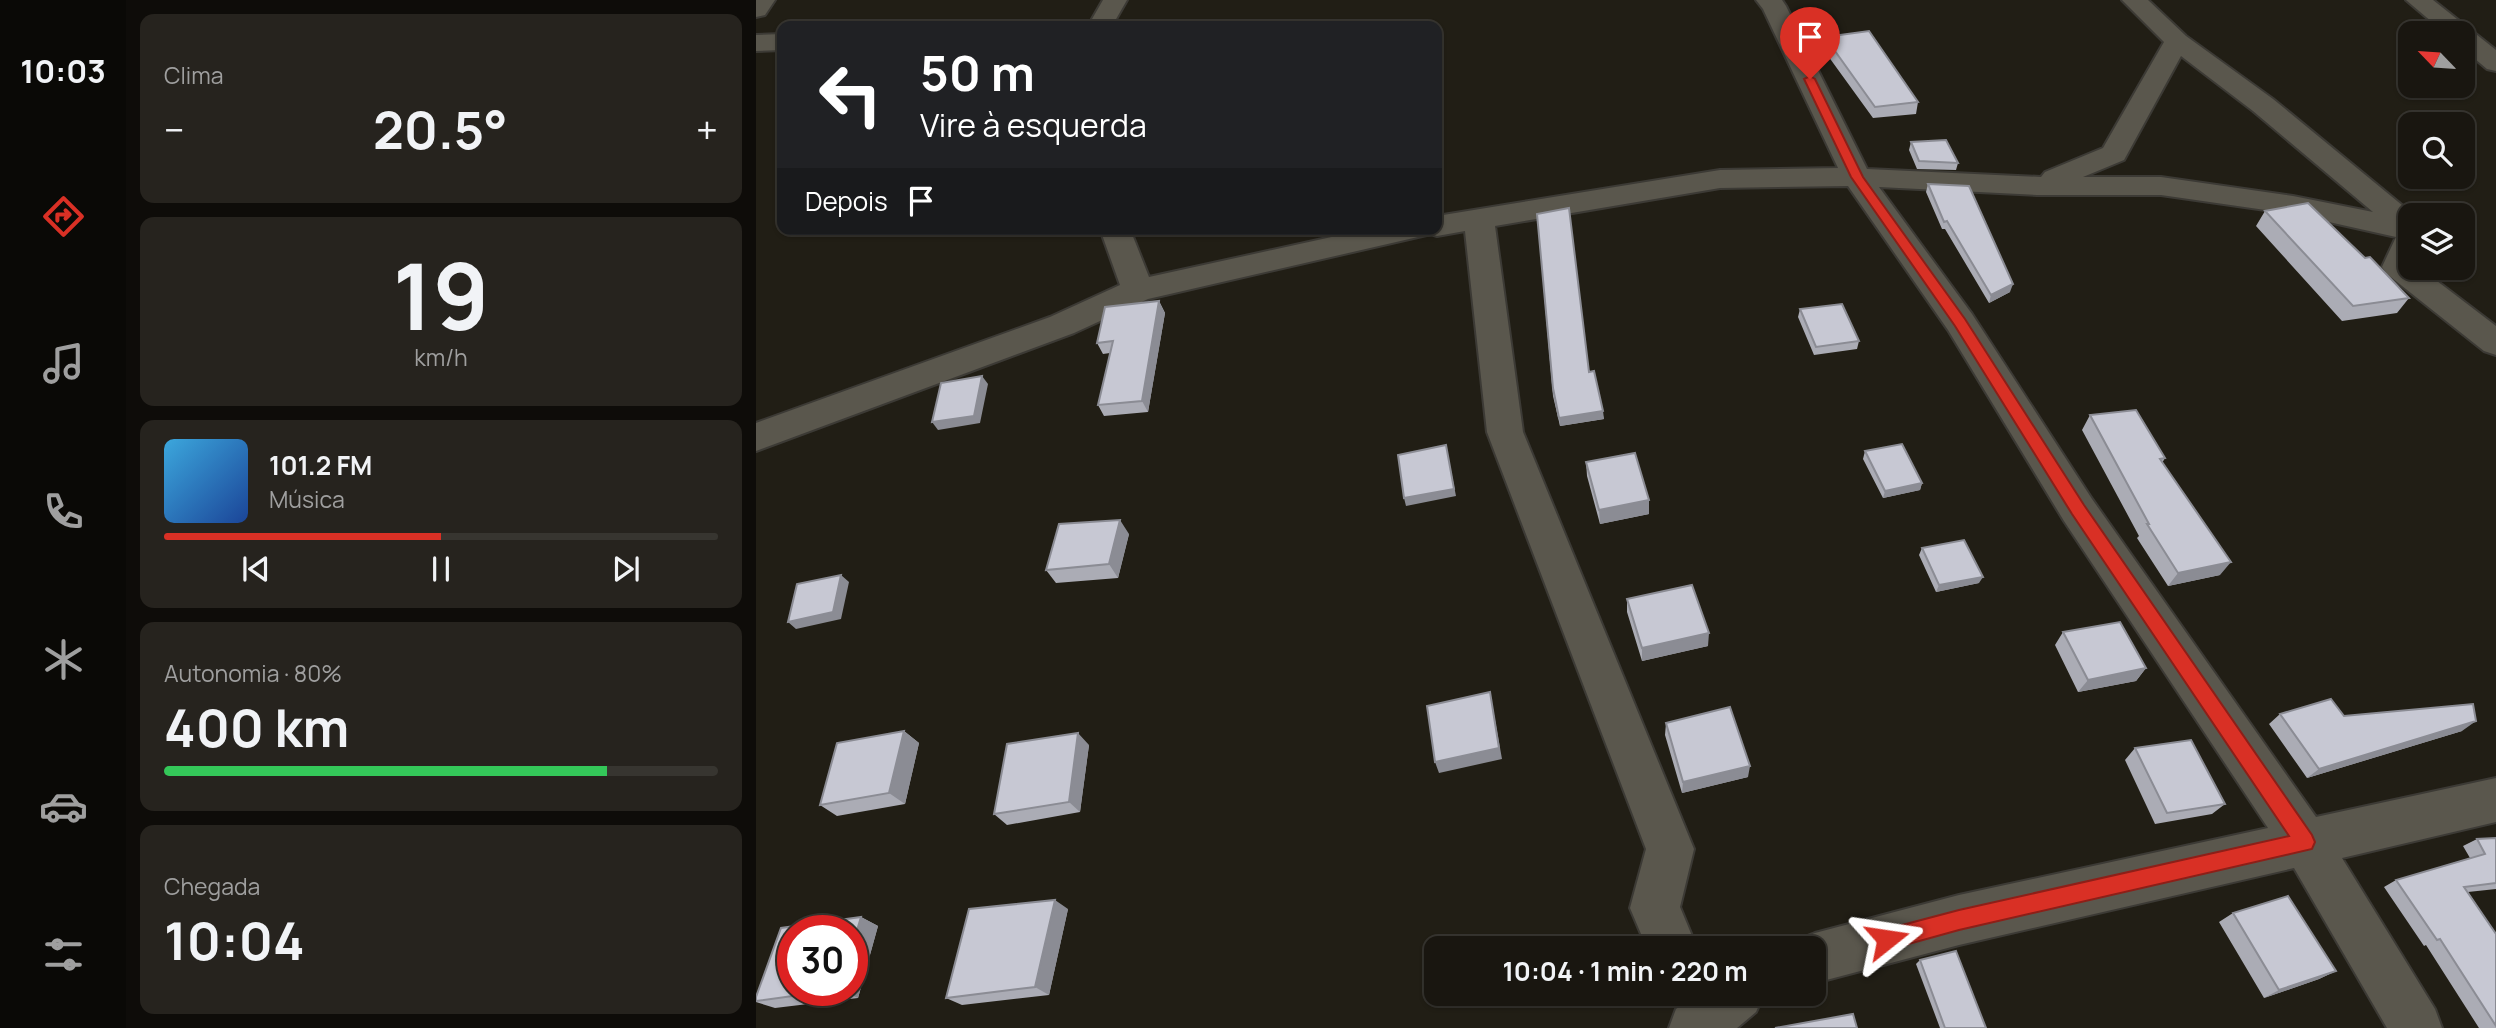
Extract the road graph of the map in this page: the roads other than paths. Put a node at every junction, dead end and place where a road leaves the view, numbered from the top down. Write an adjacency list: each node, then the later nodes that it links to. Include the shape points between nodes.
1 (763, 0): 6 (street)
2 (1115, 0): 7 (street)
3 (1768, 0): 14 (street)
4 (2134, 0): 9 (street)
5 (2418, 0): 8 (street)
6 (756, 10)
7 (1103, 21)
8 (2445, 21)
9 (2177, 41): 15 (street, via 2114,154); 17 (street, via 2263,105)
10 (777, 42): 11 (street)
11 (756, 43)
12 (2475, 46): 13 (street)
13 (2496, 63)
14 (1857, 177): 15 (street); 16 (street, via 1720,179); 27 (street, via 1960,322 2078,510)
15 (2037, 186): 19 (street, via 2161,186 2294,205)
16 (1479, 217): 18 (street); 28 (street, via 1505,432 1670,849 1655,908)
17 (2398, 218)
18 (1442, 225)
19 (2398, 227)
20 (1117, 235): 23 (street)
21 (1389, 235): 23 (street)
22 (2415, 280): 24 (street)
23 (1138, 290): 25 (street, via 1062,325)
24 (2496, 343)
25 (756, 437)
26 (2496, 800): 27 (street)
27 (2305, 842): 29 (street, via 1959,920); 30 (street)
28 (1667, 936)
29 (1826, 955)
30 (2416, 1028)

